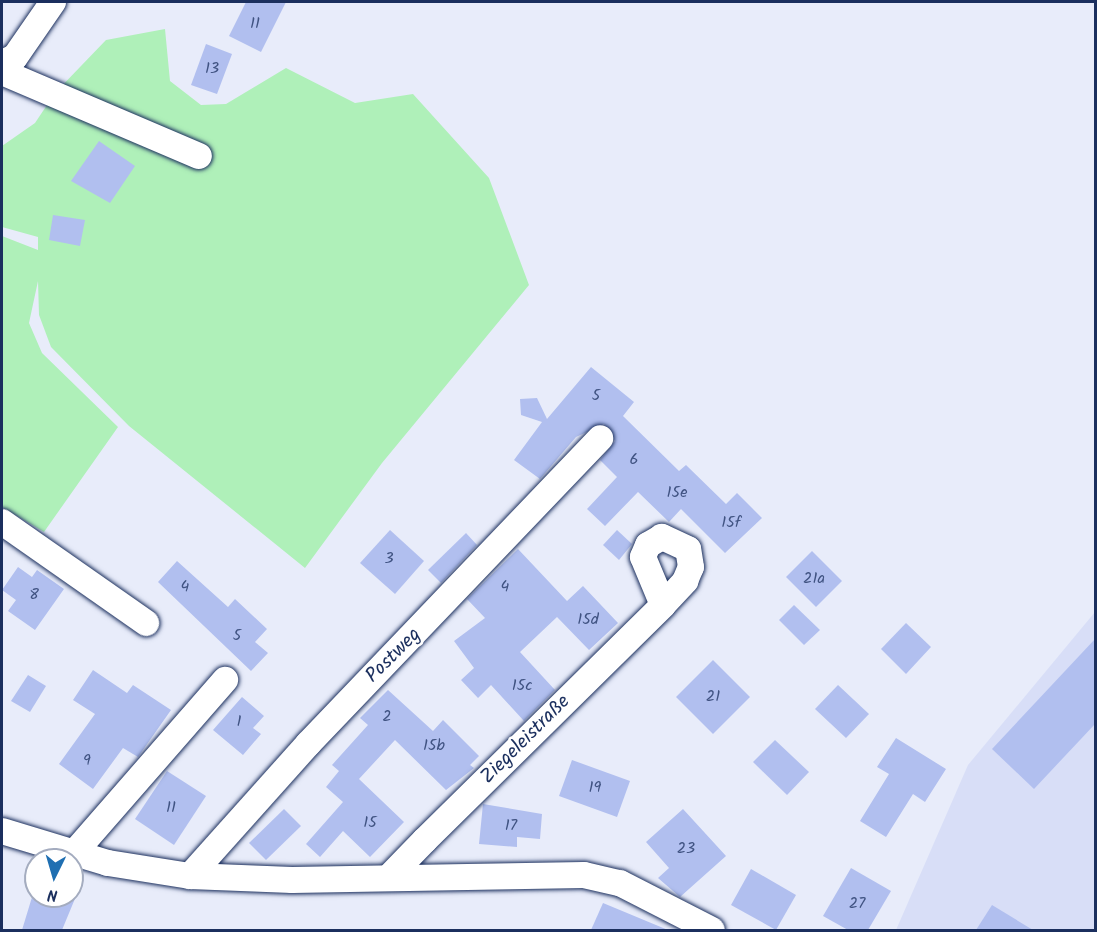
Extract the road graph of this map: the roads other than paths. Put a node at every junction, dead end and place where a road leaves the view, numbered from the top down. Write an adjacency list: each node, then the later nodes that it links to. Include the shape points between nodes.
1 (53, 2): 2 (street, via 15,57)
2 (2, 63)
3 (2, 72): 4 (street)
4 (199, 156)
5 (600, 438): 14 (street, Postweg, via 308,744)
6 (2, 522): 8 (street)
7 (663, 604): 15 (street, Ziegeleistraße)
8 (146, 623)
9 (225, 680): 12 (street)
10 (2, 831): 11 (street)
11 (58, 848)
12 (78, 848)
13 (84, 855): 14 (street)
14 (190, 876): 15 (street)
15 (390, 876): 16 (street, via 571,873 603,878)
16 (712, 930)

